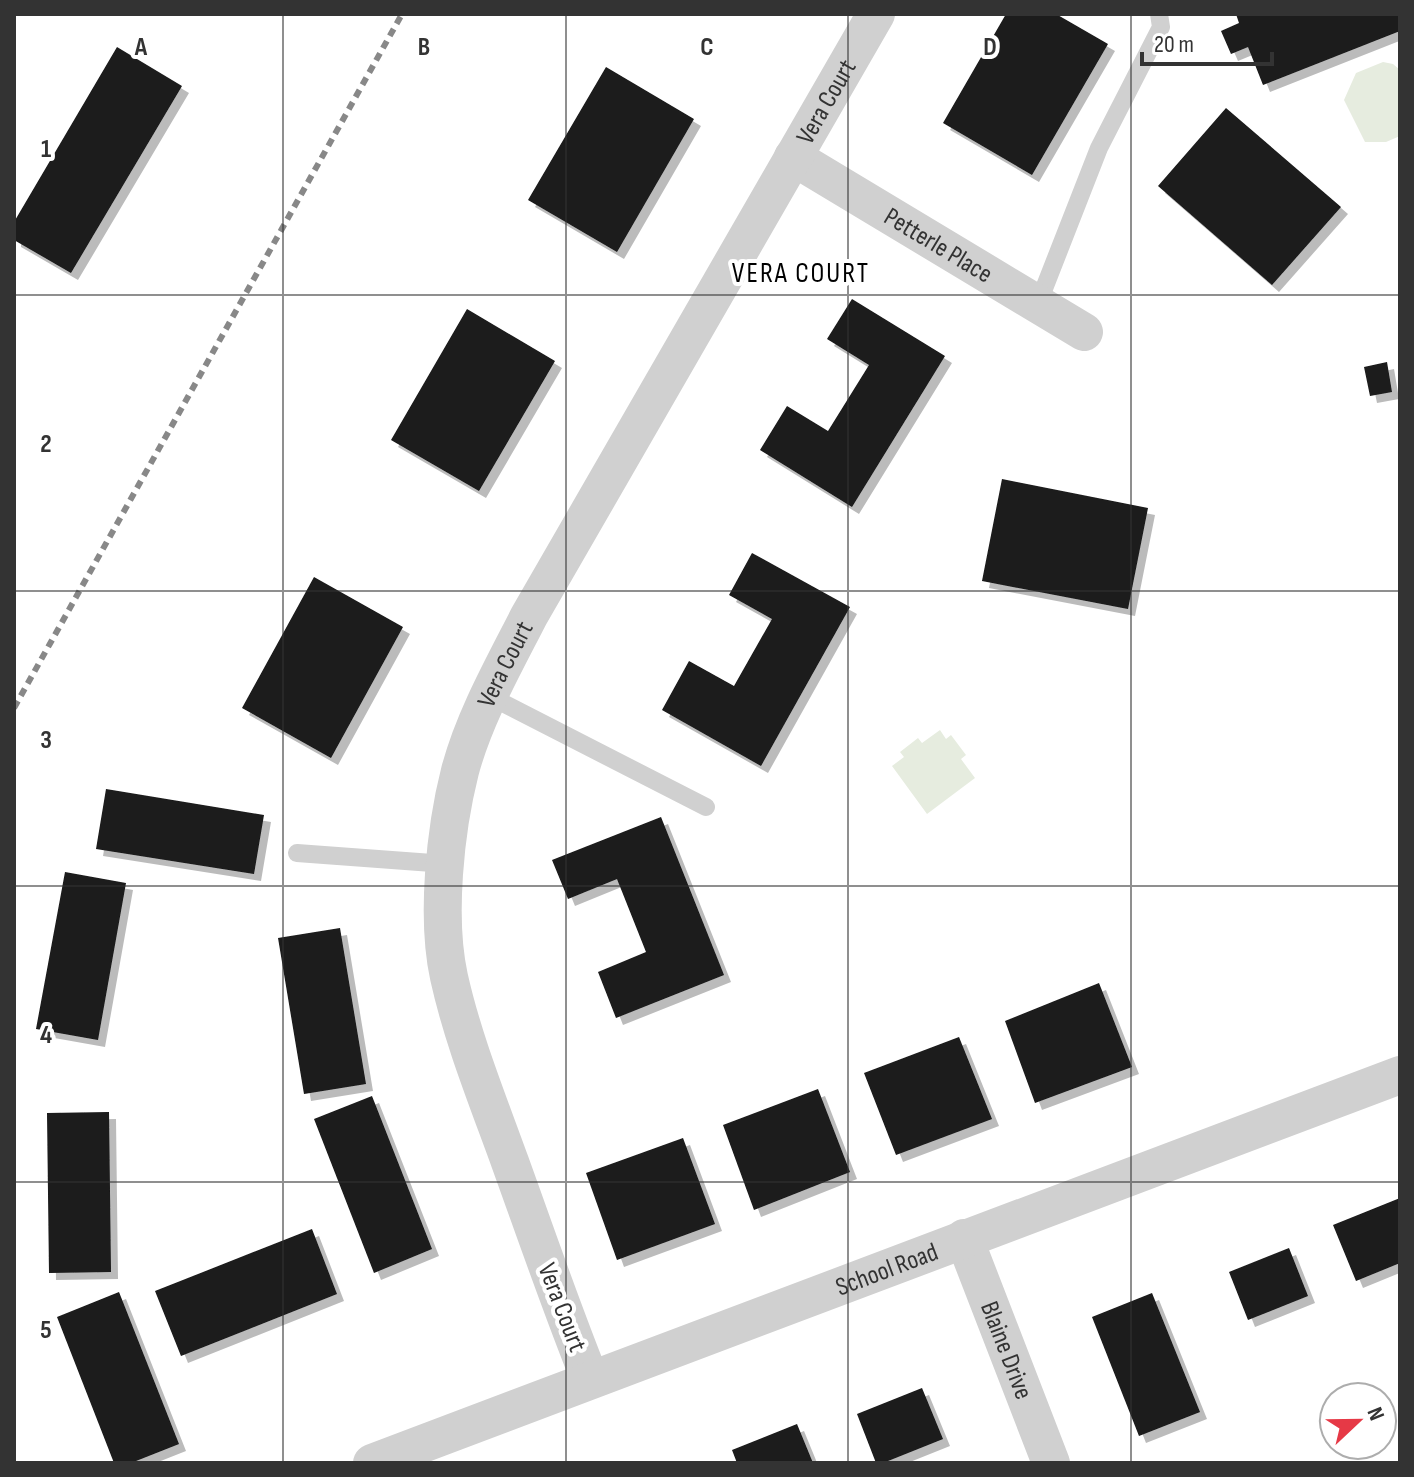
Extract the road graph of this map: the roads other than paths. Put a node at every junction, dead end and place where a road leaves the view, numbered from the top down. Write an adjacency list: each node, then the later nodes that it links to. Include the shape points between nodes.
1 (876, 14): 3 (street, Vera Court)
2 (1159, 14): 4 (lane, via 1161,27 1099,148)
3 (793, 157): 4 (street, Petterle Place); 6 (street, Vera Court, via 529,616)
4 (1038, 304): 5 (street, Petterle Place)
5 (1084, 332)
6 (489, 696): 7 (lane); 9 (street, Vera Court, via 460,771)
7 (706, 807)
8 (297, 853): 9 (lane)
9 (446, 864): 12 (street, Vera Court, via 441,911 448,974 462,1027)
10 (1400, 1075): 11 (street, School Road)
11 (964, 1238): 12 (street, School Road); 14 (street, Blaine Drive)
12 (590, 1379): 13 (street, School Road)
13 (372, 1463)
14 (1051, 1463)

